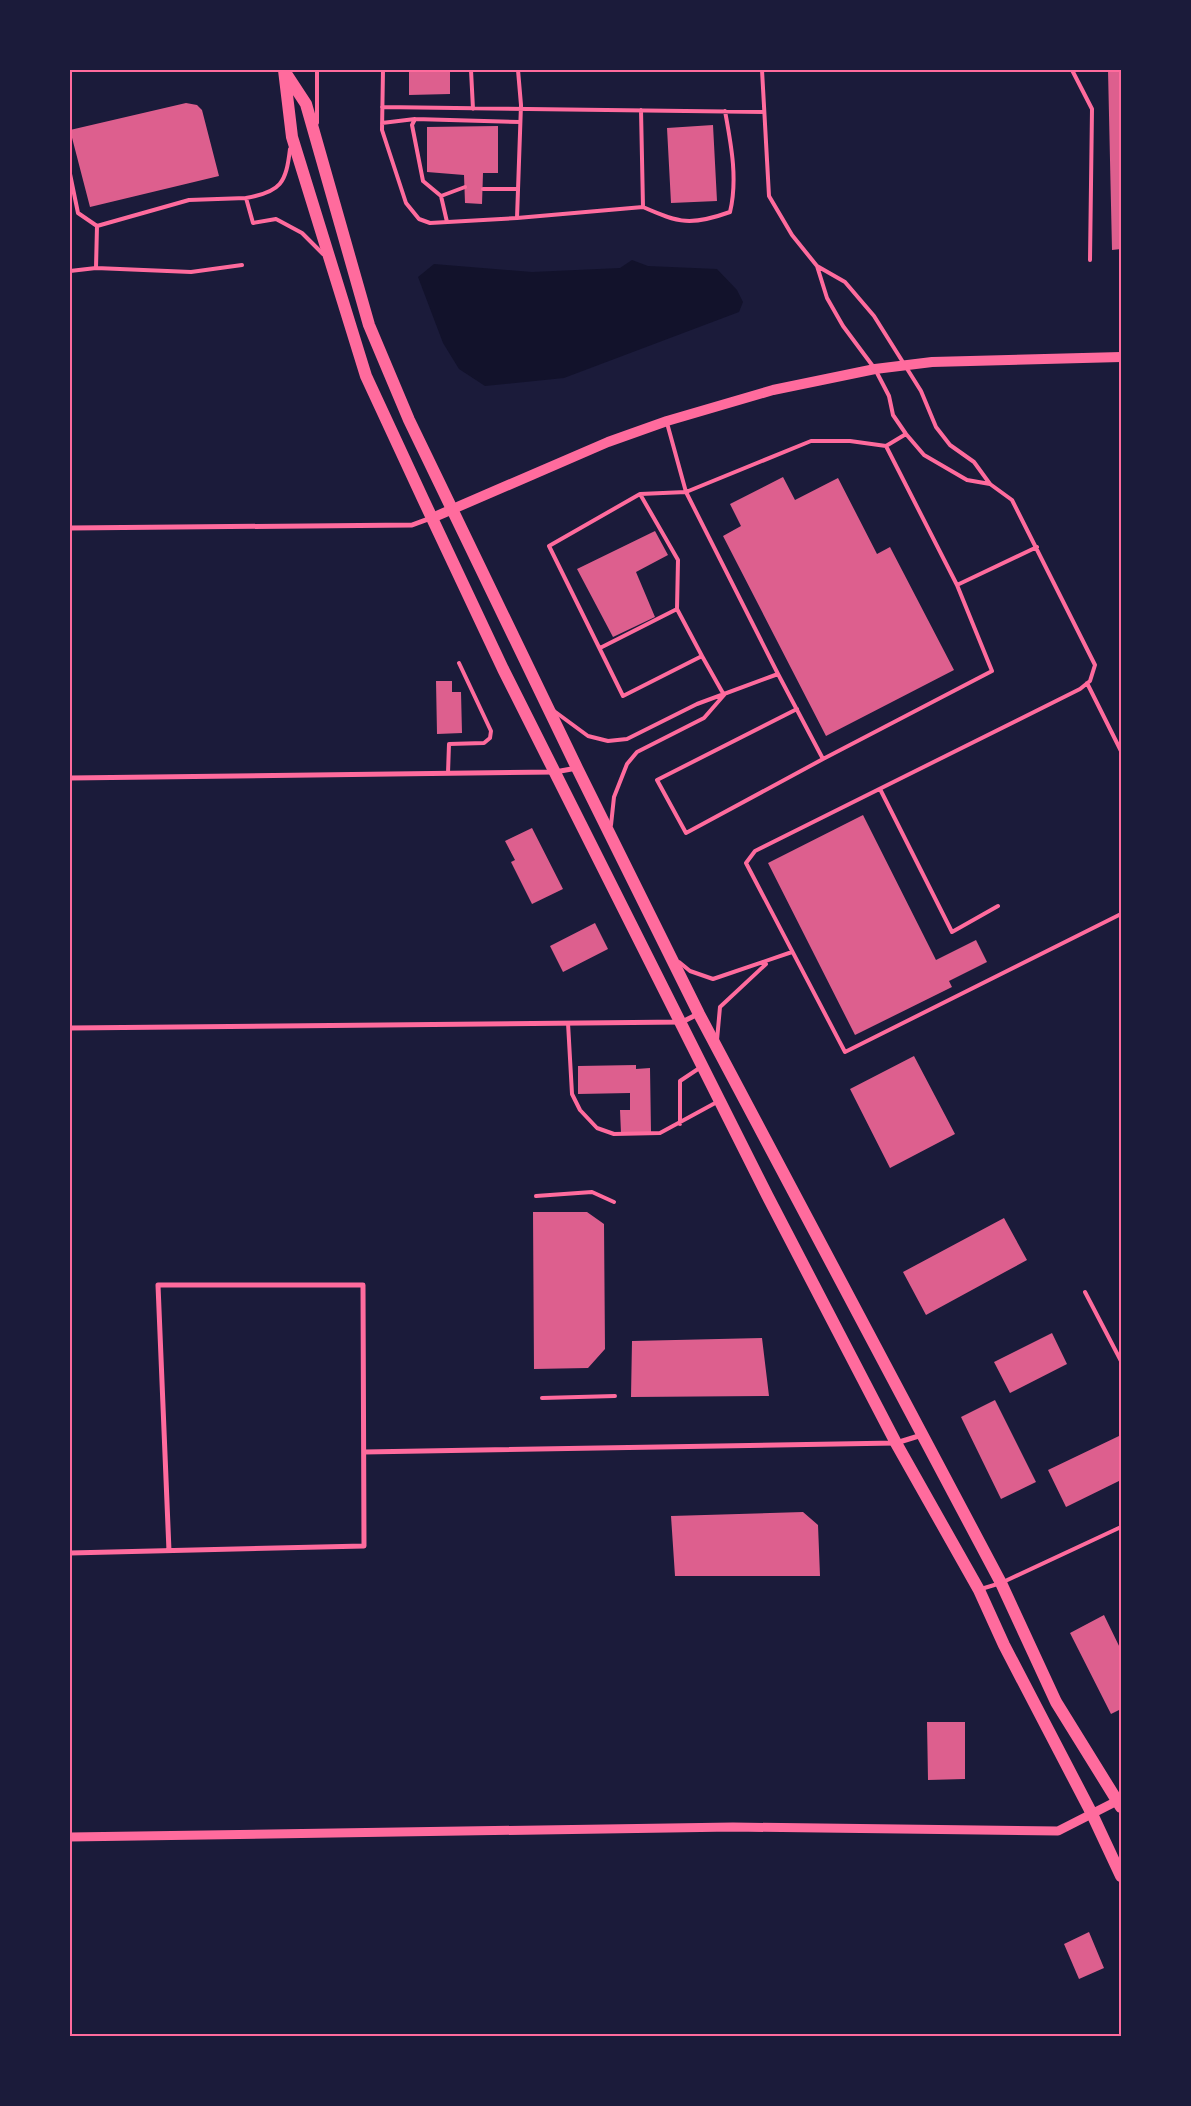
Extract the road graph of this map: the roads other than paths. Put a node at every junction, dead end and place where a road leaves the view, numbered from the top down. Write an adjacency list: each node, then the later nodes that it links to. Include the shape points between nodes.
1 (284, 70): 17 (main road); 18 (main road, via 306,104)
2 (317, 70): 18 (lane)
3 (383, 70): 8 (lane)
4 (471, 70): 9 (lane)
5 (518, 70): 10 (lane)
6 (762, 70): 13 (lane)
7 (1072, 70): 30 (lane, via 1092,109)
8 (382, 107): 9 (lane); 16 (lane)
9 (473, 109): 10 (lane)
10 (521, 110): 11 (lane); 15 (lane)
11 (641, 110): 12 (lane); 25 (lane)
12 (725, 111): 13 (lane); 25 (lane, via 734,193 730,212 710,219 679,221)
13 (764, 112): 32 (lane, via 769,196 792,235)
14 (415, 119): 15 (lane); 16 (lane); 23 (lane, via 412,125 423,180)
15 (520, 122): 22 (lane)
16 (382, 123): 27 (lane, via 406,203 419,218 430,223)
17 (292, 137): 24 (lane, via 287,174 277,188 261,196); 29 (main road)
18 (317, 142): 44 (main road, via 369,325 409,420)
19 (70, 174): 28 (lane, via 78,213)
20 (465, 187): 23 (lane)
21 (483, 189): 22 (lane)
22 (518, 189): 26 (lane)
23 (441, 196): 27 (lane)
24 (246, 198): 28 (lane, via 189,200); 29 (lane, via 253,223 276,219 302,233)
25 (643, 206): 26 (lane)
26 (517, 218): 27 (lane)
27 (447, 222)
28 (97, 226): 33 (lane)
29 (330, 260): 45 (main road, via 366,376)
30 (1090, 260)
31 (242, 265): 33 (lane, via 191,272)
32 (817, 266): 36 (lane, via 845,282 874,316); 37 (lane, via 827,298)
33 (96, 268): 34 (lane)
34 (70, 271)
35 (1121, 356): 36 (main road, via 941,361)
36 (906, 365): 37 (main road); 41 (lane, via 936,428 950,445 974,462)
37 (875, 369): 38 (main road, via 773,390); 39 (lane, via 889,396 893,414)
38 (667, 421): 42 (lane); 44 (main road, via 566,459)
39 (906, 434): 40 (lane); 41 (lane, via 924,455 967,480)
40 (886, 446): 42 (lane, via 850,441 811,441); 48 (lane)
41 (990, 484): 47 (lane, via 1012,500)
42 (686, 492): 43 (lane); 53 (lane)
43 (640, 494): 49 (lane, via 678,560); 50 (lane, via 549,546)
44 (454, 510): 45 (main road); 56 (main road)
45 (432, 518): 46 (street, via 412,525); 61 (main road)
46 (70, 528)
47 (1037, 547): 48 (lane); 54 (lane, via 1095,665)
48 (957, 585): 59 (lane, via 992,671)
49 (677, 610): 50 (lane); 51 (lane)
50 (600, 648): 51 (lane, via 623,696)
51 (702, 656): 55 (lane)
52 (458, 663): 62 (lane, via 491,731 490,738 484,743 449,744)
53 (778, 674): 55 (lane); 57 (lane)
54 (1087, 683): 58 (lane); 64 (lane)
55 (724, 695): 56 (lane, via 697,704 627,739 608,741 588,736); 65 (lane, via 704,718 637,752 627,764 614,797)
56 (548, 706): 60 (main road)
57 (796, 709): 59 (lane); 59 (lane, via 657,780 686,833)
58 (1121, 751)
59 (822, 759)
60 (577, 768): 61 (street); 65 (main road)
61 (555, 772): 62 (street); 72 (main road)
62 (448, 773): 63 (street)
63 (70, 778)
64 (880, 789): 66 (lane, via 952,932); 68 (lane, via 755,851 746,863)
65 (610, 832): 69 (main road)
66 (998, 906)
67 (1121, 914): 68 (lane, via 845,1052)
68 (792, 952): 70 (lane)
69 (672, 956): 70 (lane, via 690,971 713,978); 71 (main road)
70 (768, 962): 75 (lane, via 720,1008)
71 (699, 1014): 72 (street); 75 (main road)
72 (682, 1022): 73 (street); 76 (main road)
73 (568, 1023): 74 (street); 78 (lane, via 572,1094 580,1110 597,1128 614,1134 660,1133)
74 (70, 1028)
75 (717, 1044): 85 (main road)
76 (703, 1066): 77 (main road); 78 (lane, via 680,1081)
77 (720, 1100): 78 (lane); 86 (main road)
78 (680, 1124)
79 (536, 1196): 80 (lane, via 592,1192)
80 (614, 1202)
81 (1085, 1292): 82 (lane)
82 (1121, 1361)
83 (616, 1396): 84 (lane)
84 (542, 1398)
85 (923, 1434): 86 (street); 91 (main road)
86 (896, 1443): 87 (street); 92 (main road)
87 (364, 1452): 89 (street, via 364,1546); 89 (street, via 363,1285 158,1285)
88 (1121, 1527): 91 (lane)
89 (169, 1551): 90 (street)
90 (70, 1553)
91 (1001, 1583): 92 (lane); 93 (main road, via 1056,1702)
92 (979, 1590): 94 (main road)
93 (1120, 1803): 94 (street)
94 (1092, 1814): 95 (street, via 1058,1831 733,1827); 96 (main road)
95 (70, 1837)
96 (1121, 1876)

